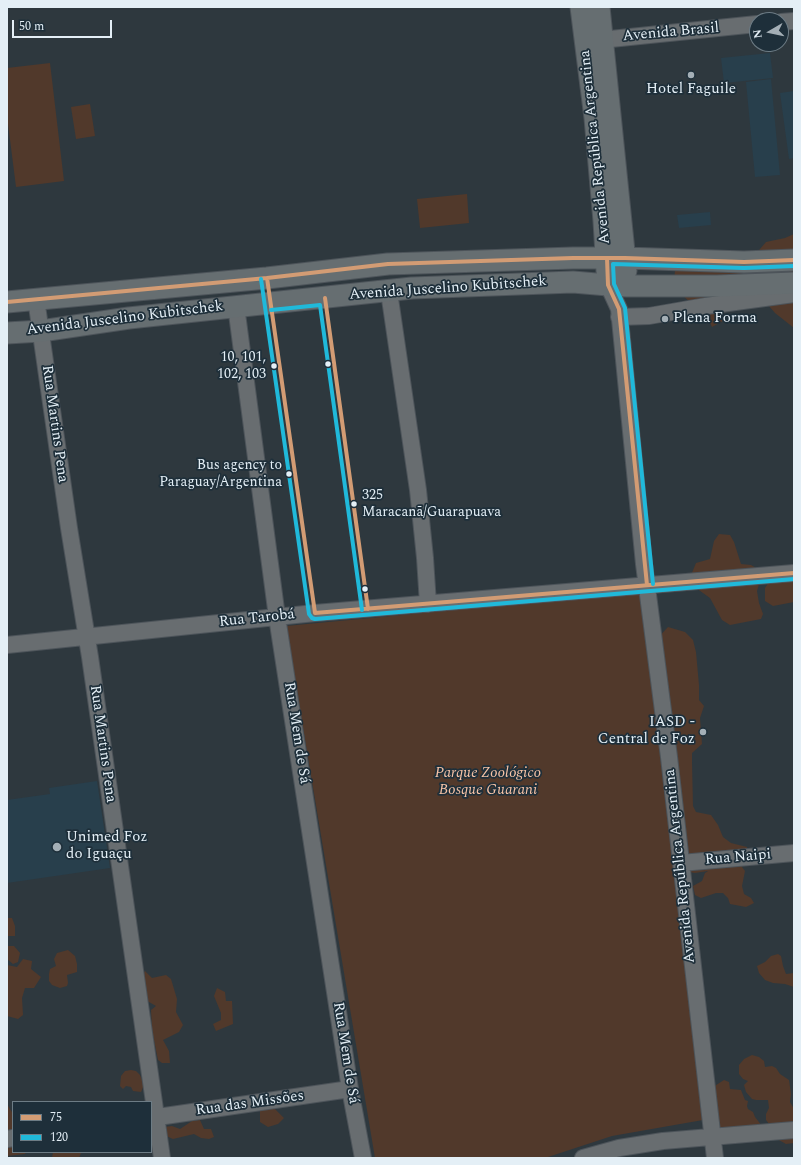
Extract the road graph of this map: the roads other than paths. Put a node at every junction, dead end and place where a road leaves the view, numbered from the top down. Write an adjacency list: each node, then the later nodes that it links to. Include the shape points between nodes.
1 (581, 7): 4 (main road, Avenida República Argentina)
2 (599, 7): 4 (main road, Avenida República Argentina)
3 (749, 25): 4 (street, Avenida Brasil)
4 (594, 41): 5 (main road, Avenida República Argentina, via 620,222)
5 (616, 258): 6 (main road, Avenida Juscelino Kubitschek, via 744,262); 8 (main road, Avenida República Argentina); 11 (main road, Avenida Juscelino Kubitschek, via 388,264)
6 (794, 260)
7 (794, 283): 8 (main road, Avenida Juscelino Kubitschek, via 717,286)
8 (617, 285): 9 (main road, Avenida Juscelino Kubitschek, via 574,282 435,287); 14 (street, Avenida República Argentina)
9 (389, 292): 13 (main road, Avenida Juscelino Kubitschek); 19 (street, via 419,496)
10 (794, 294): 14 (street, via 650,316)
11 (36, 300): 12 (main road, Avenida Juscelino Kubitschek); 15 (street, Rua Martins Pena)
12 (7, 302)
13 (236, 306): 15 (main road, Avenida Juscelino Kubitschek); 20 (street, Rua Mem de Sá)
14 (619, 313): 18 (street, Avenida República Argentina)
15 (41, 331): 16 (main road, Avenida Juscelino Kubitschek); 21 (street, Rua Martins Pena)
16 (7, 333)
17 (794, 573): 18 (street, Rua Tarobá)
18 (647, 584): 19 (street, Rua Tarobá); 24 (street, Avenida República Argentina)
19 (428, 604): 20 (street, Rua Tarobá)
20 (277, 617): 21 (street, Rua Tarobá); 25 (street, Rua Mem de Sá)
21 (86, 637): 22 (street, Rua Tarobá); 26 (street, Rua Martins Pena)
22 (7, 645)
23 (794, 853): 24 (street, Rua Naipi)
24 (681, 863): 29 (street, Avenida República Argentina)
25 (350, 1089): 27 (street, Rua das Missões); 31 (street, Rua Mem de Sá)
26 (151, 1101)
27 (153, 1118): 30 (street, Rua Martins Pena)
28 (794, 1130): 29 (street)
29 (712, 1137): 32 (street, via 664,1140); 33 (street, Avenida República Argentina)
30 (162, 1158)
31 (363, 1158)
32 (583, 1158)
33 (714, 1158)

